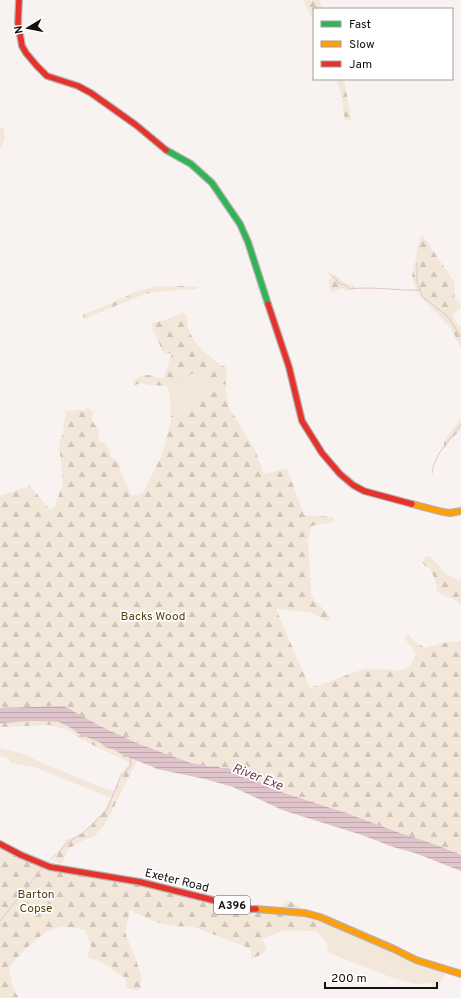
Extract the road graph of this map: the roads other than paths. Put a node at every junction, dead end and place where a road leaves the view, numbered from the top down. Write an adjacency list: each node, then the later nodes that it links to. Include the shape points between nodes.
1 (19, 0): 2 (street, via 18,23 22,46 42,72 91,93 164,149 191,164 212,183 240,224 289,367 302,421 322,453 340,474 364,491 443,512)
2 (461, 511)
3 (0, 844): 4 (street, Exeter Road / A396, via 21,856 50,867 140,882 249,909 305,913 320,917 416,960)
4 (461, 974)

